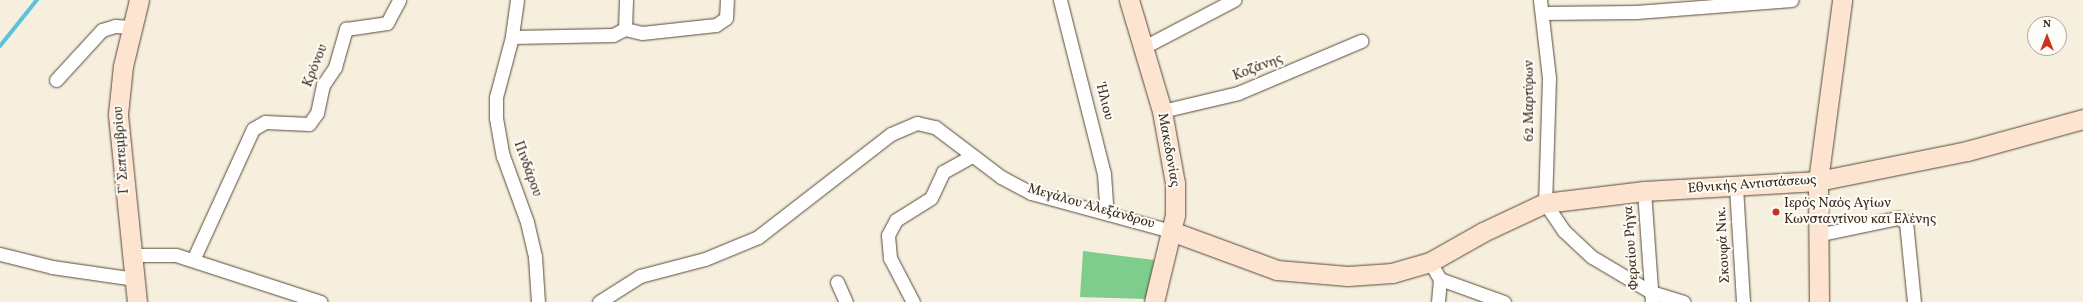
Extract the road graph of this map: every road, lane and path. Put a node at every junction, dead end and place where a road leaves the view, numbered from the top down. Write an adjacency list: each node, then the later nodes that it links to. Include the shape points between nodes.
1 (139, 0): 12 (street, Γ' Σεπτεμβρίου)
2 (399, 0): 30 (street, Κρόνου, via 387,23 353,26 344,31 335,67 323,85 317,113 309,124 265,122 252,129)
3 (517, 0): 14 (street, Πινδάρου)
4 (626, 0): 13 (street)
5 (727, 0): 13 (street, via 726,18 716,25 642,33)
6 (1060, 0): 25 (street, Ήλιου, via 1104,174)
7 (1129, 0): 16 (street, Μακεδονίας)
8 (1234, 0): 16 (street)
9 (1792, 0): 11 (street, via 1636,12)
10 (1842, 0): 21 (street)
11 (1541, 6): 24 (street, 62 Μαρτύρων, via 1549,78)
12 (132, 27): 17 (street, via 102,30); 29 (street, Γ' Σεπτεμβρίου, via 123,66 118,114)
13 (625, 29): 14 (street, via 613,35)
14 (512, 37): 38 (street, Πινδάρου, via 497,90 496,118 503,156 527,222 534,257)
15 (1361, 41): 18 (street, Κοζάνης, via 1238,93)
16 (1144, 47): 18 (street, Μακεδονίας)
17 (56, 80)
18 (1162, 111): 26 (street, Μακεδονίας, via 1176,195)
19 (2083, 119): 21 (street, Εθνικής Αντιστάσεως, via 1967,151)
20 (972, 156): 25 (street, Μεγάλου Αλεξάνδρου, via 1031,193); 39 (street, Μεγάλου Αλεξάνδρου, via 935,127 917,123 905,126 758,237 710,257 640,276); 41 (street, via 943,172 931,198 896,220 888,235 890,258)
21 (1818, 181): 22 (street, Εθνικής Αντιστάσεως); 27 (street)
22 (1736, 187): 23 (street, Εθνικής Αντιστάσεως); 46 (street, Σκουφά Νικ.)
23 (1644, 192): 24 (street, Εθνικής Αντιστάσεως); 35 (street, Φεραίου Ρήγα)
24 (1546, 203): 31 (street, Εθνικής Αντιστάσεως, via 1483,232); 35 (street, via 1564,231 1584,251)
25 (1107, 213): 26 (street, Μεγάλου Αλεξάνδρου)
26 (1171, 231): 31 (street, Μεγάλου Αλεξάνδρου, via 1247,261 1295,273 1377,275); 42 (street, Μακεδονίας)
27 (1817, 235): 47 (street); 48 (street, via 1898,218 1906,222)
28 (0, 254): 32 (street, via 58,269)
29 (132, 255): 30 (street, via 166,253); 32 (street, Γ' Σεπτεμβρίου)
30 (193, 260): 37 (street)
31 (1430, 262): 33 (street)
32 (135, 279): 36 (street, Γ' Σεπτεμβρίου)
33 (1440, 280): 43 (street); 44 (street)
34 (837, 282): 40 (street)
35 (1651, 297): 45 (street)
36 (137, 302)
37 (321, 302)
38 (538, 302)
39 (599, 302)
40 (846, 302)
41 (913, 302)
42 (1154, 302)
43 (1438, 302)
44 (1504, 302)
45 (1684, 302)
46 (1743, 302)
47 (1819, 302)
48 (1914, 302)

